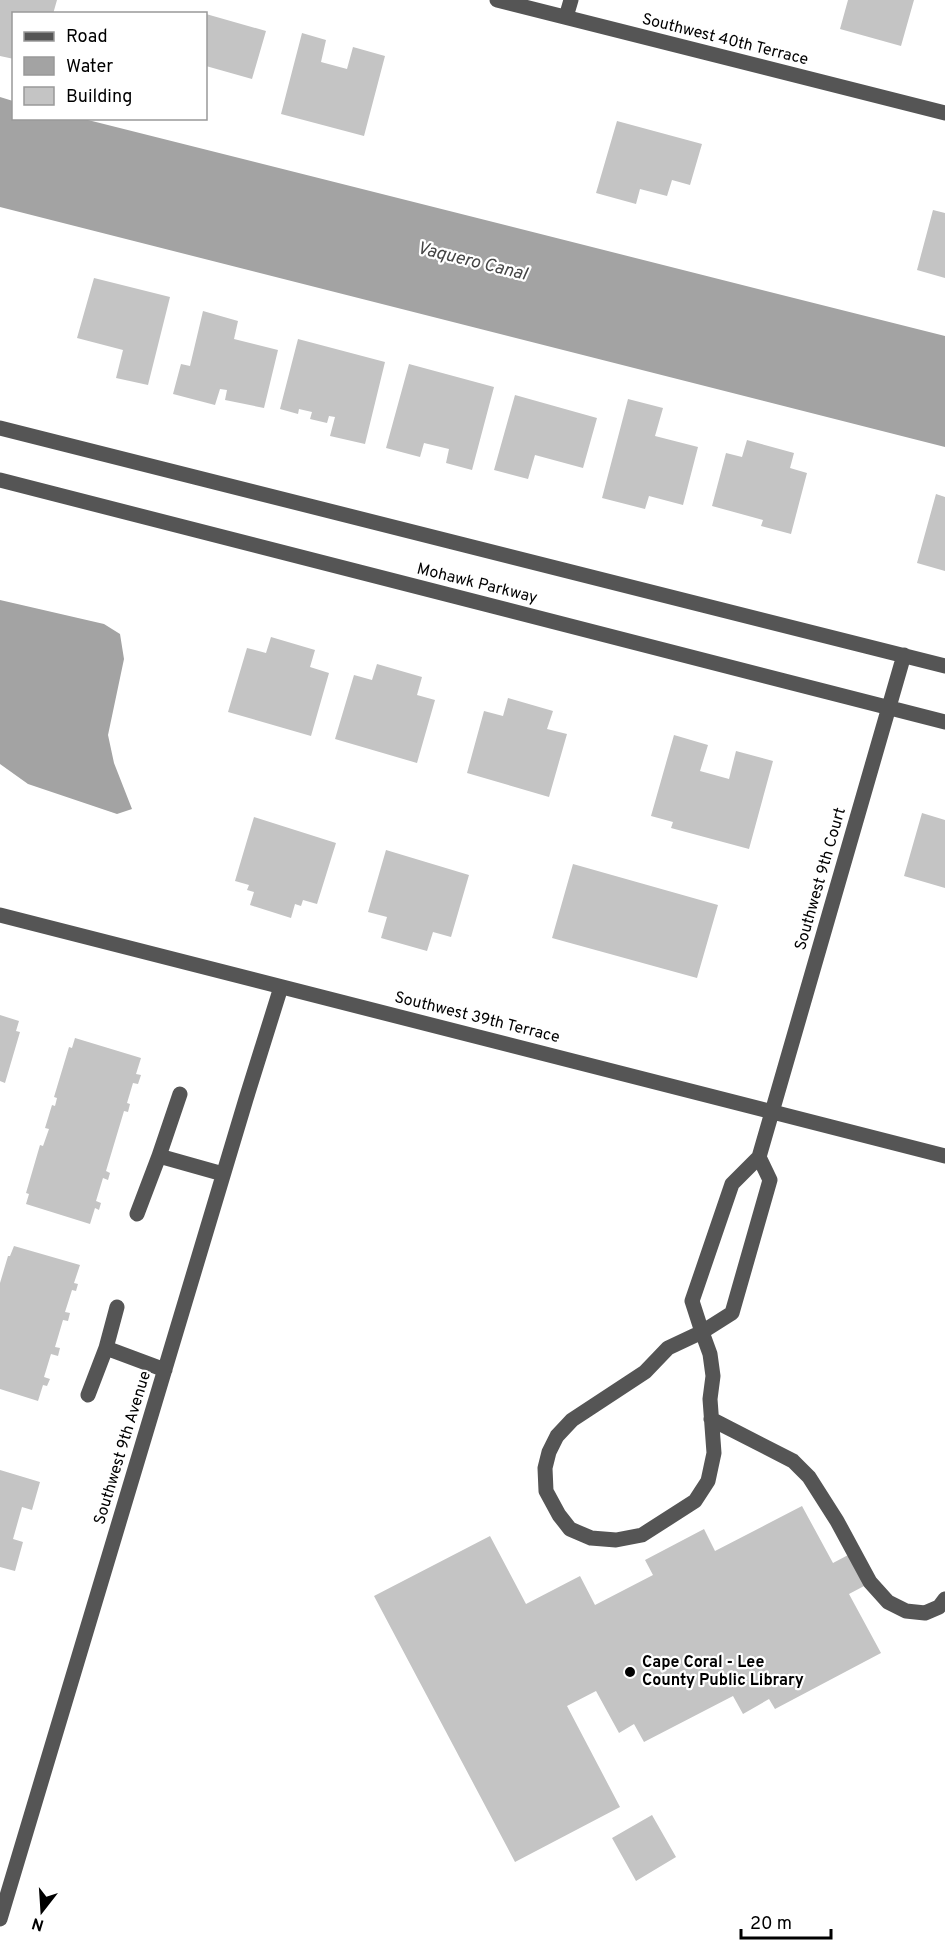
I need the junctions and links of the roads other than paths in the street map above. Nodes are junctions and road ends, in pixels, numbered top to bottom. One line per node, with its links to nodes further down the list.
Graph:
1 (497, 0): 3 (street, Southwest 40th Terrace)
2 (571, 0): 3 (street)
3 (566, 17): 4 (street, Southwest 40th Terrace)
4 (945, 113)
5 (0, 428): 7 (street)
6 (0, 480): 9 (street, Mohawk Parkway)
7 (904, 655): 8 (street); 9 (street, Southwest 9th Court)
8 (945, 666)
9 (889, 708): 10 (street, Mohawk Parkway); 14 (street, Southwest 9th Court)
10 (945, 722)
11 (0, 915): 12 (street, Southwest 39th Terrace)
12 (281, 987): 14 (street, Southwest 39th Terrace); 18 (street, Southwest 9th Avenue)
13 (180, 1094): 15 (street)
14 (772, 1112): 16 (street, Southwest 39th Terrace); 17 (street, Southwest 9th Court)
15 (159, 1156): 18 (street); 19 (street)
16 (945, 1156)
17 (759, 1157): 21 (street); 21 (street)
18 (223, 1174): 23 (street, Southwest 9th Avenue)
19 (137, 1214)
20 (117, 1307): 22 (street)
21 (702, 1332): 25 (street); 25 (street)
22 (106, 1348): 23 (street); 24 (street)
23 (165, 1370): 27 (street, Southwest 9th Avenue)
24 (88, 1395)
25 (711, 1419): 26 (street)
26 (945, 1599)
27 (0, 1919)

